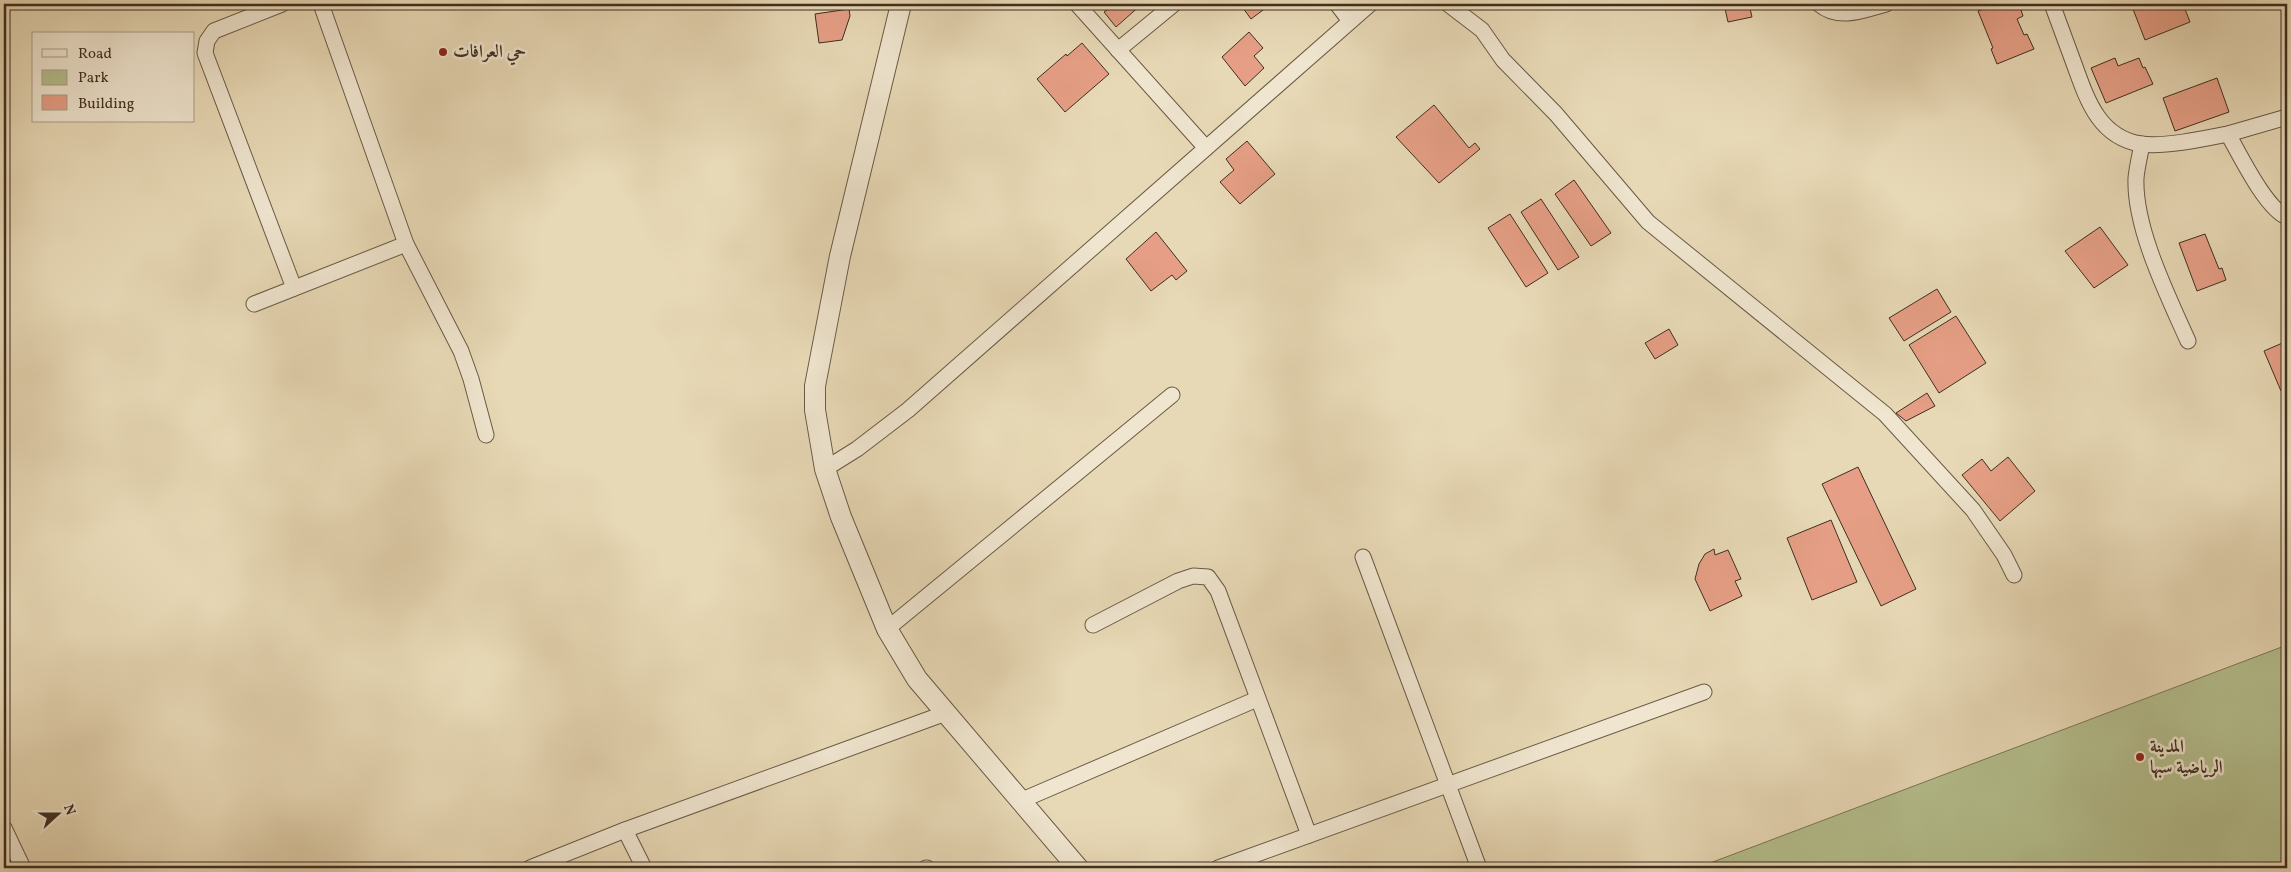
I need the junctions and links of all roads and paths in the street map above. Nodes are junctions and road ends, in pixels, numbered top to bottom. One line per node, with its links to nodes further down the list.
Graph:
1 (282, 4): 20 (street)
2 (321, 4): 19 (street)
3 (901, 4): 25 (street)
4 (1077, 4): 13 (street)
5 (1174, 4): 13 (street)
6 (1337, 4): 12 (street)
7 (1370, 4): 12 (street)
8 (1448, 4): 27 (street)
9 (1819, 4): 10 (street)
10 (1886, 4)
11 (2052, 4): 16 (street)
12 (1350, 21): 17 (street)
13 (1118, 50): 17 (street)
14 (2287, 117): 15 (street)
15 (2228, 134): 16 (street); 18 (street)
16 (2142, 144): 22 (street)
17 (1206, 148): 25 (street)
18 (2287, 217)
19 (406, 244): 20 (street); 24 (street)
20 (294, 288): 21 (street)
21 (254, 304)
22 (2188, 341)
23 (1172, 395): 29 (street)
24 (486, 435)
25 (825, 469): 29 (street)
26 (1363, 557): 33 (street)
27 (2014, 575)
28 (1093, 626): 31 (street)
29 (887, 629): 32 (street)
30 (1704, 692): 33 (street)
31 (1257, 699): 34 (street); 37 (street)
32 (946, 713): 34 (street); 36 (street)
33 (1448, 784): 37 (street); 43 (street)
34 (1020, 801): 41 (street)
35 (4, 828): 38 (street)
36 (625, 830): 39 (street); 40 (street)
37 (1309, 835): 42 (street)
38 (23, 868)
39 (530, 868)
40 (644, 868)
41 (1078, 868)
42 (1218, 868)
43 (1480, 868)

